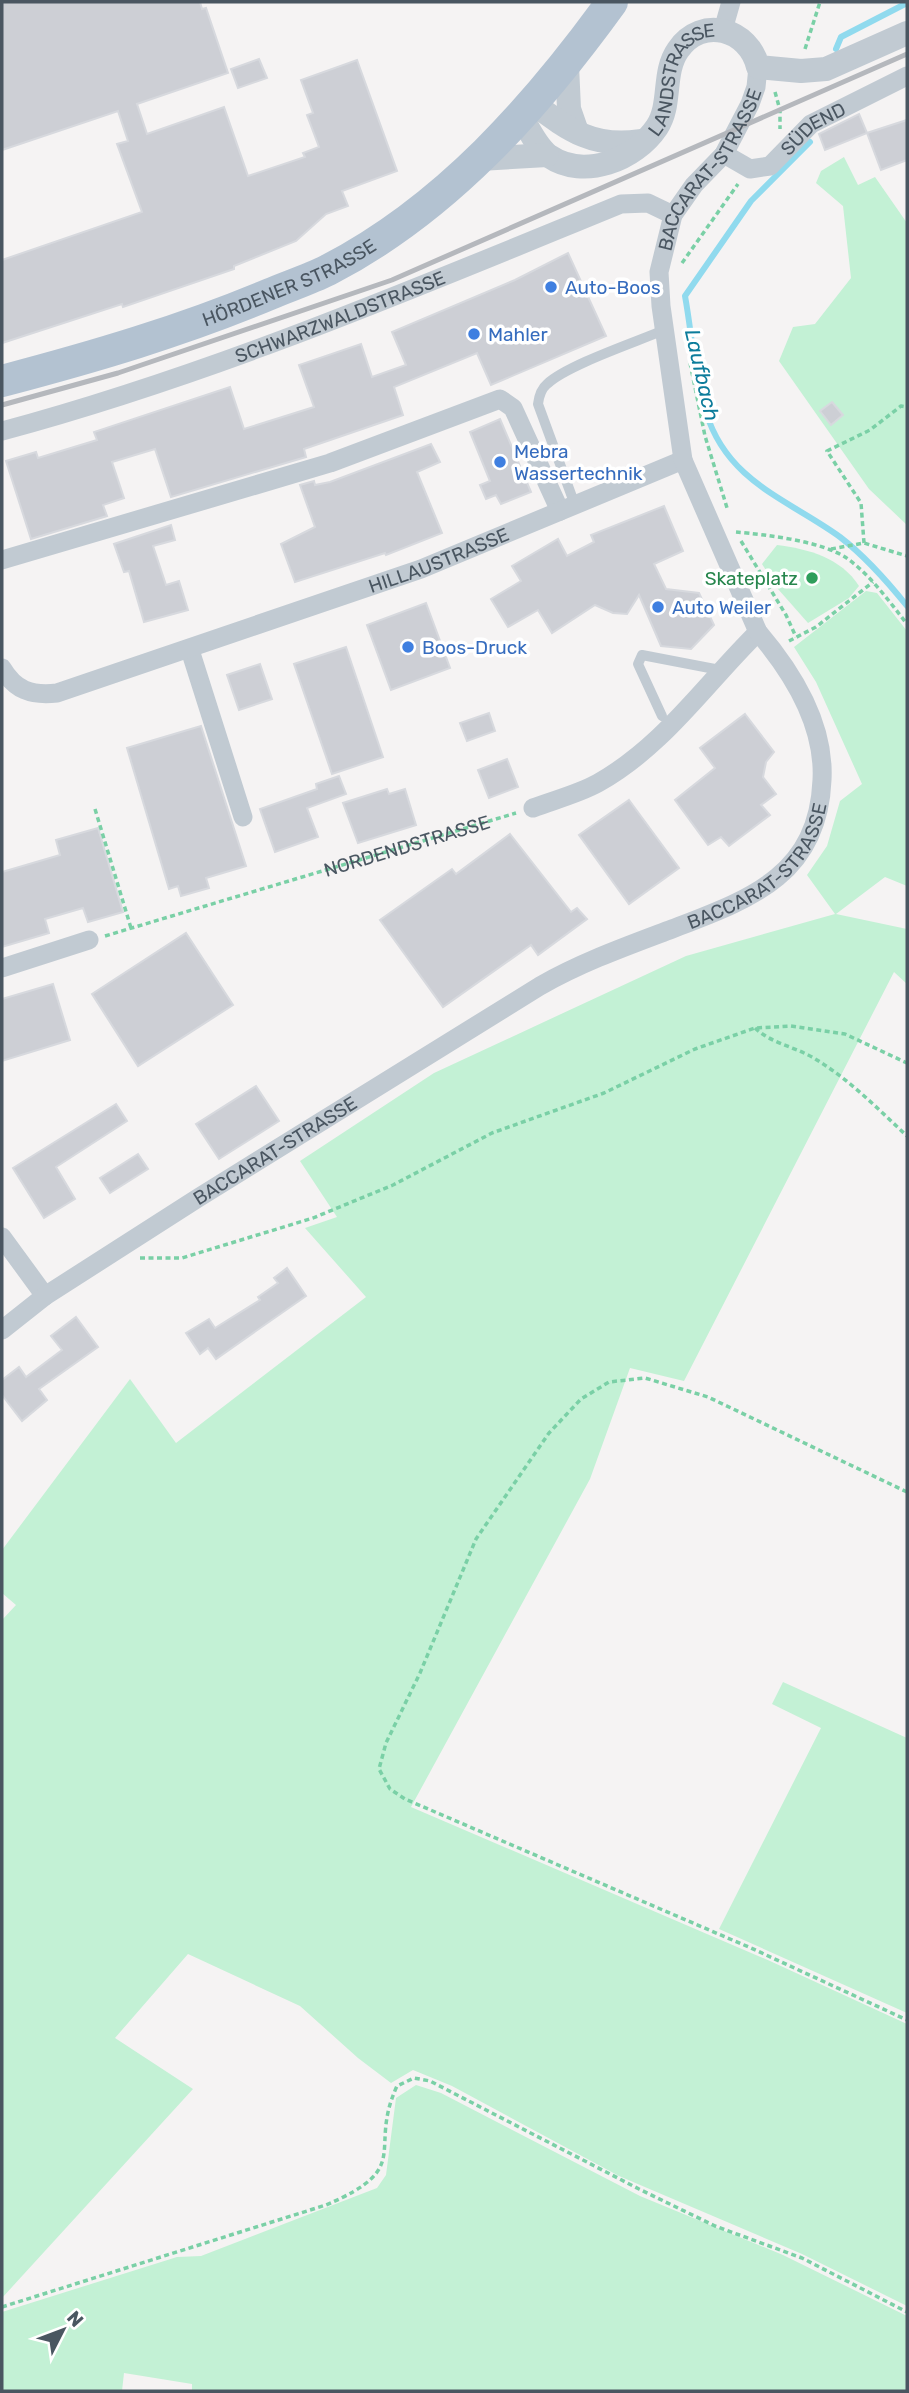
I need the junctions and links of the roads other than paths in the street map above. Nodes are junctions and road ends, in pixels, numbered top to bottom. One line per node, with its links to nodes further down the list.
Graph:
1 (612, 2): 5 (main road, HÖRDENER STRASSE)
2 (732, 2): 3 (street)
3 (723, 30): 6 (street, LANDSTRASSE); 10 (street, LANDSTRASSE)
4 (907, 33): 6 (street)
5 (567, 65): 8 (main road, HÖRDENER STRASSE); 9 (street)
6 (766, 68): 11 (street, BACCARAT-STRASSE)
7 (907, 76): 11 (street, SÜDEND)
8 (528, 111): 9 (street, LANDSTRASSE); 12 (street); 13 (main road, HÖRDENER STRASSE)
9 (577, 132): 10 (street, LANDSTRASSE)
10 (645, 140): 12 (street, LANDSTRASSE)
11 (724, 154): 14 (street, BACCARAT-STRASSE)
12 (547, 155): 13 (street)
13 (480, 159): 16 (main road, HÖRDENER STRASSE)
14 (673, 215): 15 (street, BACCARAT-STRASSE); 17 (street, SCHWARZWALDSTRASSE)
15 (664, 330): 18 (street, BACCARAT-STRASSE); 19 (lane)
16 (2, 381)
17 (2, 431)
18 (683, 460): 19 (street, HILLAUSTRASSE); 21 (street, BACCARAT-STRASSE)
19 (567, 508): 20 (street); 22 (street, HILLAUSTRASSE)
20 (2, 560)
21 (758, 632): 24 (street); 31 (street, BACCARAT-STRASSE)
22 (190, 650): 23 (street, HILLAUSTRASSE); 27 (street)
23 (2, 668)
24 (720, 670): 25 (lane); 26 (street)
25 (663, 716)
26 (533, 808)
27 (243, 817)
28 (89, 940): 29 (street)
29 (2, 968)
30 (2, 1237): 31 (street)
31 (45, 1296): 32 (street, BACCARAT-STRASSE)
32 (2, 1331)

